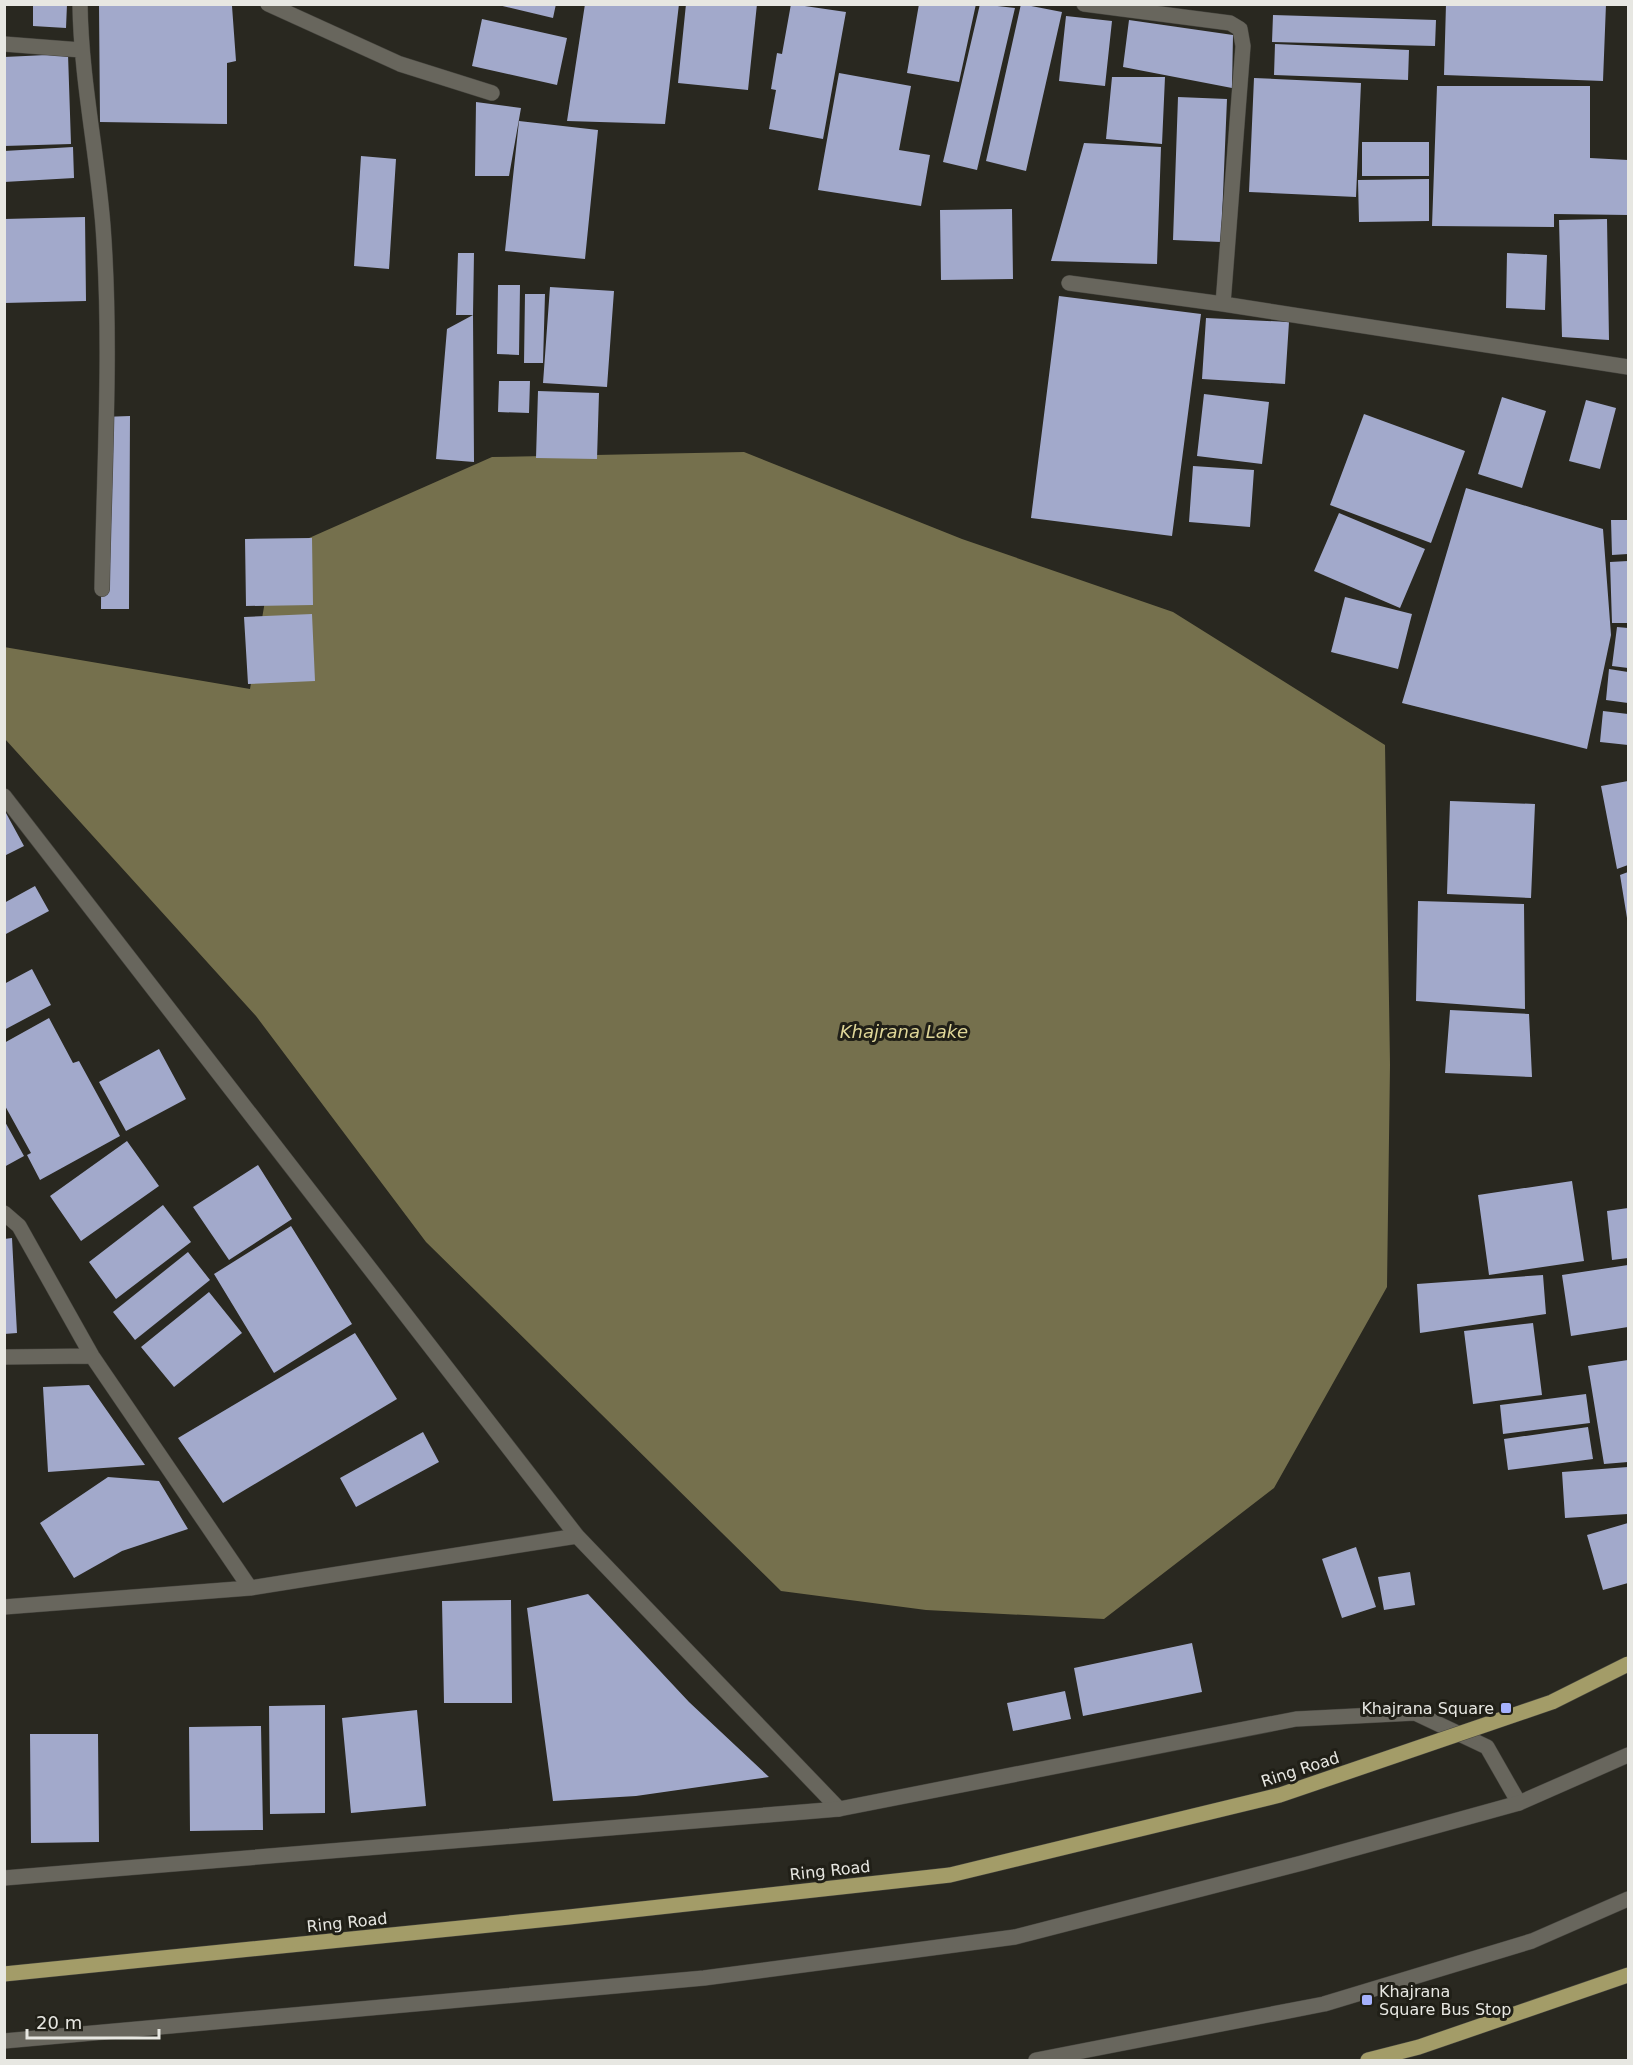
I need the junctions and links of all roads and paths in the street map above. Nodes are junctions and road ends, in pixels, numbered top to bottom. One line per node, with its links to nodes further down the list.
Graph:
1 (81, 4): 5 (street)
2 (268, 4): 6 (street)
3 (1084, 4): 8 (street)
4 (4, 44): 5 (street)
5 (81, 50): 10 (street)
6 (492, 93)
7 (1069, 284): 8 (street)
8 (1223, 304): 9 (street)
9 (1629, 367)
10 (102, 589)
11 (4, 796): 15 (street)
12 (4, 1213): 13 (street)
13 (92, 1356): 14 (street); 16 (street)
14 (4, 1357)
15 (577, 1536): 16 (street); 21 (street)
16 (250, 1588): 17 (street)
17 (4, 1607)
18 (1629, 1664): 24 (main road, Ring Road, bridge)
19 (1629, 1755): 20 (street)
20 (1519, 1803): 21 (street); 26 (street)
21 (839, 1809): 22 (street)
22 (4, 1878)
23 (1629, 1899): 27 (street)
24 (4, 1974)
25 (1629, 1975): 28 (main road)
26 (4, 2041)
27 (1036, 2061)
28 (1368, 2061)

